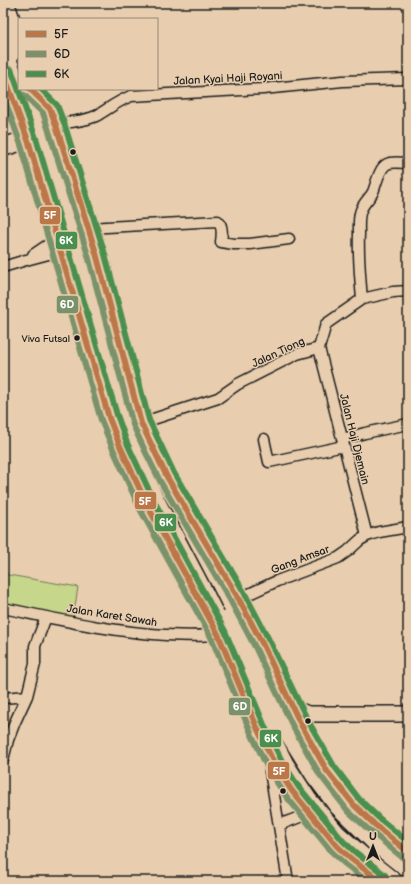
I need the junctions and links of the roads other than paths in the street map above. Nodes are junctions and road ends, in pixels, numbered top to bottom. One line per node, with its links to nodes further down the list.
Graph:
1 (6, 3): 5 (main road)
2 (11, 3): 3 (street)
3 (18, 23)
4 (3, 30): 7 (main road)
5 (18, 38)
6 (3, 45): 7 (main road)
7 (14, 74): 9 (main road); 17 (main road)
8 (408, 79): 16 (street, Jalan Kyai Haji Royani)
9 (18, 86)
10 (19, 90): 24 (main road)
11 (24, 90): 58 (main road, bridge)
12 (31, 90): 15 (main road)
13 (36, 90): 55 (main road, bridge)
14 (43, 90): 15 (street)
15 (50, 109): 16 (main road)
16 (56, 124): 21 (main road)
17 (28, 139): 18 (street); 19 (street); 23 (main road)
18 (3, 143)
19 (3, 151)
20 (408, 163): 27 (street)
21 (88, 228): 22 (street); 24 (main road)
22 (289, 239)
23 (60, 246): 25 (street); 30 (main road)
24 (96, 254): 29 (main road)
25 (3, 267)
26 (408, 291): 27 (street, Jalan Tiong)
27 (362, 299): 28 (street, Jalan Tiong)
28 (319, 348): 31 (street, Jalan Tiong); 35 (street, Jalan Haji Djemain)
29 (132, 388): 30 (main road); 31 (main road)
30 (101, 390): 33 (main road)
31 (141, 423): 33 (main road); 38 (main road)
32 (408, 424): 35 (street)
33 (116, 436): 41 (main road)
34 (264, 439): 35 (street)
35 (343, 443): 37 (street, Jalan Haji Djemain)
36 (408, 527): 37 (street)
37 (367, 536): 38 (street, Gang Amsar)
38 (238, 599): 44 (main road)
39 (3, 608): 40 (street, Jalan Karet Sawah)
40 (46, 617): 41 (street, Jalan Karet Sawah); 42 (street)
41 (218, 634): 48 (main road)
42 (27, 696): 43 (street); 49 (street)
43 (3, 698)
44 (293, 708): 45 (street); 47 (main road)
45 (321, 714): 46 (street); 47 (street)
46 (408, 714)
47 (306, 736): 51 (main road)
48 (267, 750): 50 (main road); 52 (street)
49 (3, 760)
50 (310, 813): 52 (street); 54 (main road)
51 (374, 824): 53 (main road); 54 (main road)
52 (279, 825): 56 (street)
53 (408, 852)
54 (350, 858): 57 (main road)
55 (408, 870)
56 (288, 881)
57 (380, 881)
58 (394, 881)

